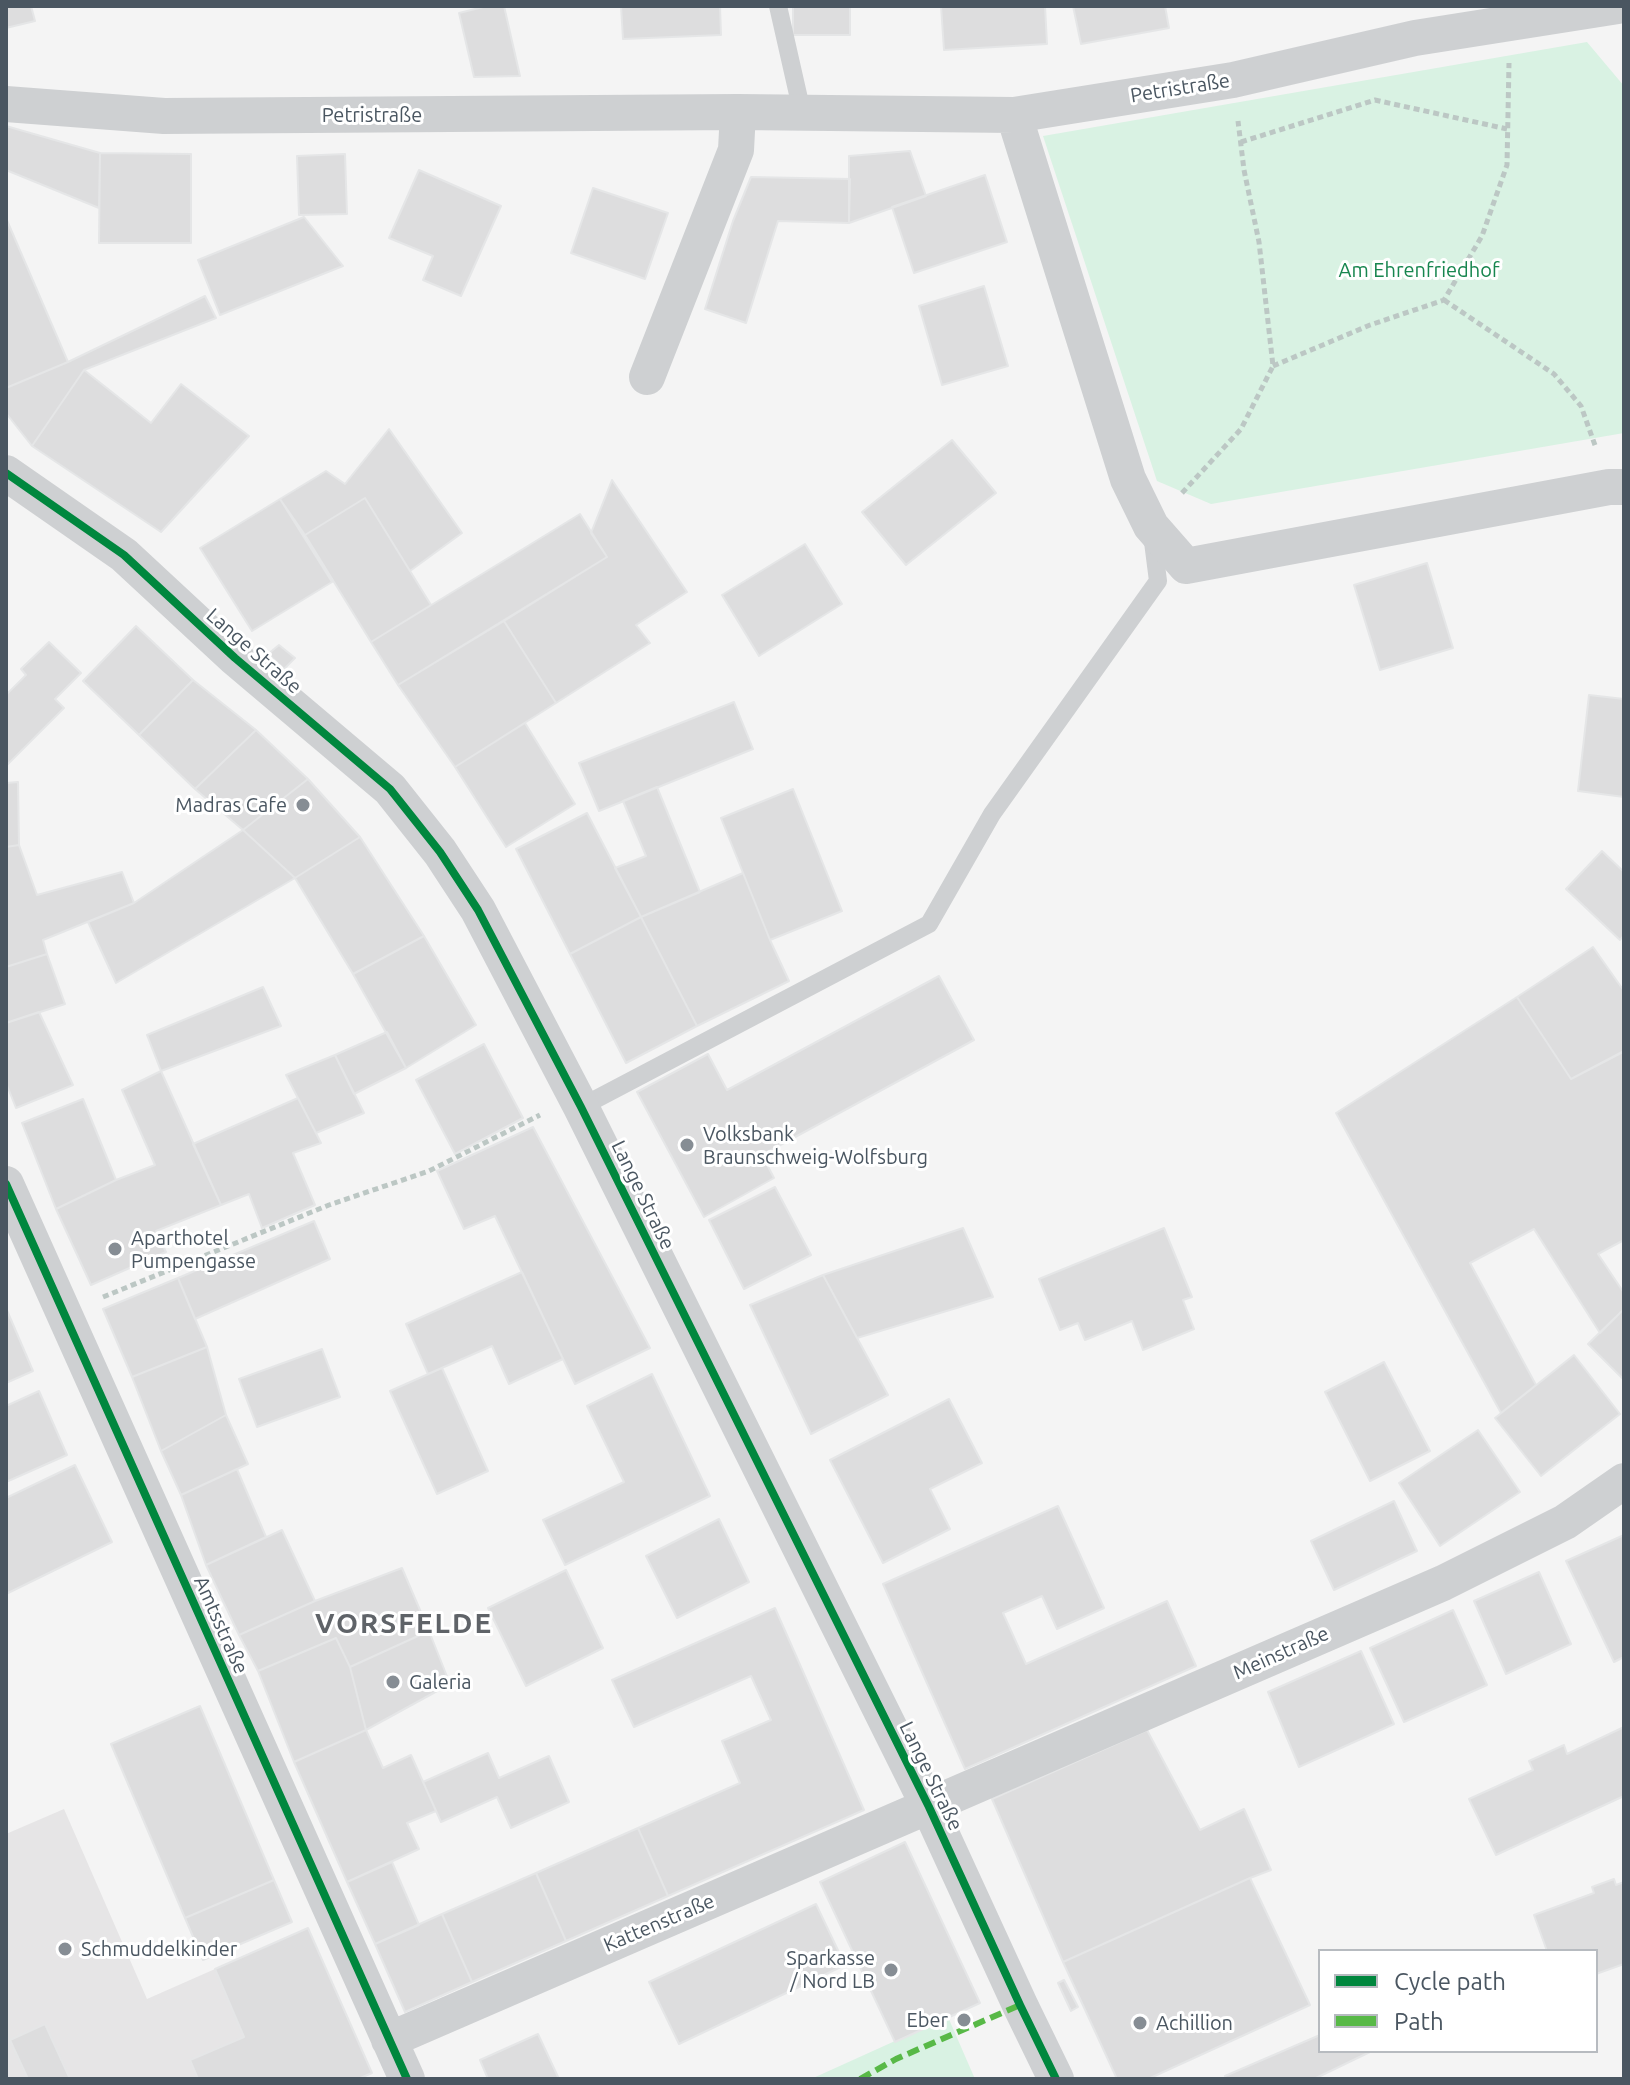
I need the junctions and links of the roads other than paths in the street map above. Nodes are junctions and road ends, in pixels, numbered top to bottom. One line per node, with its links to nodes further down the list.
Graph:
1 (778, 6): 6 (lane)
2 (1618, 6): 3 (street, Petristraße)
3 (1412, 22): 7 (street, Petristraße)
4 (6, 104): 5 (street, Petristraße)
5 (738, 112): 6 (street, Petristraße); 8 (street)
6 (802, 112): 7 (street, Petristraße)
7 (1014, 115): 12 (street)
8 (647, 377)
9 (6, 474): 11 (street); 13 (street, Lange Straße)
10 (1616, 487): 12 (street)
11 (6, 503)
12 (1151, 526): 13 (lane)
13 (578, 1102): 16 (street, Lange Straße)
14 (6, 1184): 17 (street, Amtsstraße)
15 (1624, 1481): 16 (street, Meinstraße)
16 (929, 1807): 17 (street, Kattenstraße); 19 (street, Lange Straße)
17 (389, 2040): 18 (street, Amtsstraße)
18 (407, 2079)
19 (1056, 2079)

